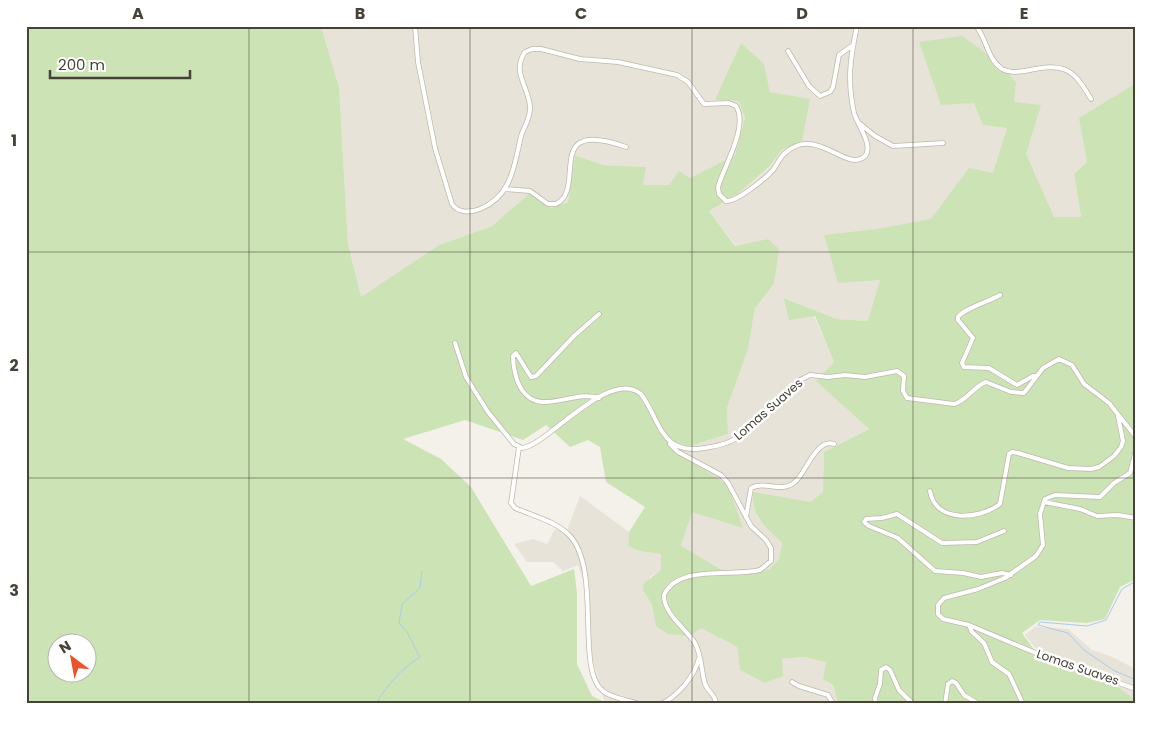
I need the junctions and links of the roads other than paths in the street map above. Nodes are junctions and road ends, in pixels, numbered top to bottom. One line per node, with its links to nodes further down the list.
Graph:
1 (415, 26): 10 (street)
2 (857, 26): 4 (street)
3 (976, 26): 6 (street)
4 (853, 46): 5 (street); 7 (street)
5 (788, 52)
6 (1092, 99)
7 (857, 122): 8 (street); 10 (street)
8 (943, 143)
9 (626, 147): 10 (street)
10 (505, 189)
11 (1000, 295): 14 (street)
12 (599, 314): 15 (street)
13 (455, 343): 20 (street)
14 (1037, 376): 16 (street, Lomas Suaves); 18 (street, Lomas Suaves)
15 (599, 398): 18 (street); 20 (street)
16 (1118, 414): 17 (street, Lomas Suaves); 22 (street)
17 (1136, 437)
18 (669, 442): 24 (street)
19 (834, 444): 24 (street)
20 (519, 447): 32 (street)
21 (1136, 450): 23 (street)
22 (930, 491)
23 (1044, 502): 25 (street); 27 (street, Lomas Suaves)
24 (746, 517): 29 (street)
25 (1136, 518)
26 (1004, 531): 27 (street)
27 (1011, 575): 28 (street, Lomas Suaves)
28 (968, 625): 31 (street, Lomas Suaves); 40 (street)
29 (699, 658): 33 (street); 34 (street)
30 (792, 682): 35 (street)
31 (1136, 689)
32 (639, 704)
33 (661, 704)
34 (716, 704)
35 (833, 704)
36 (876, 704): 37 (street)
37 (913, 704)
38 (945, 704): 39 (street)
39 (979, 704)
40 (1023, 704)

